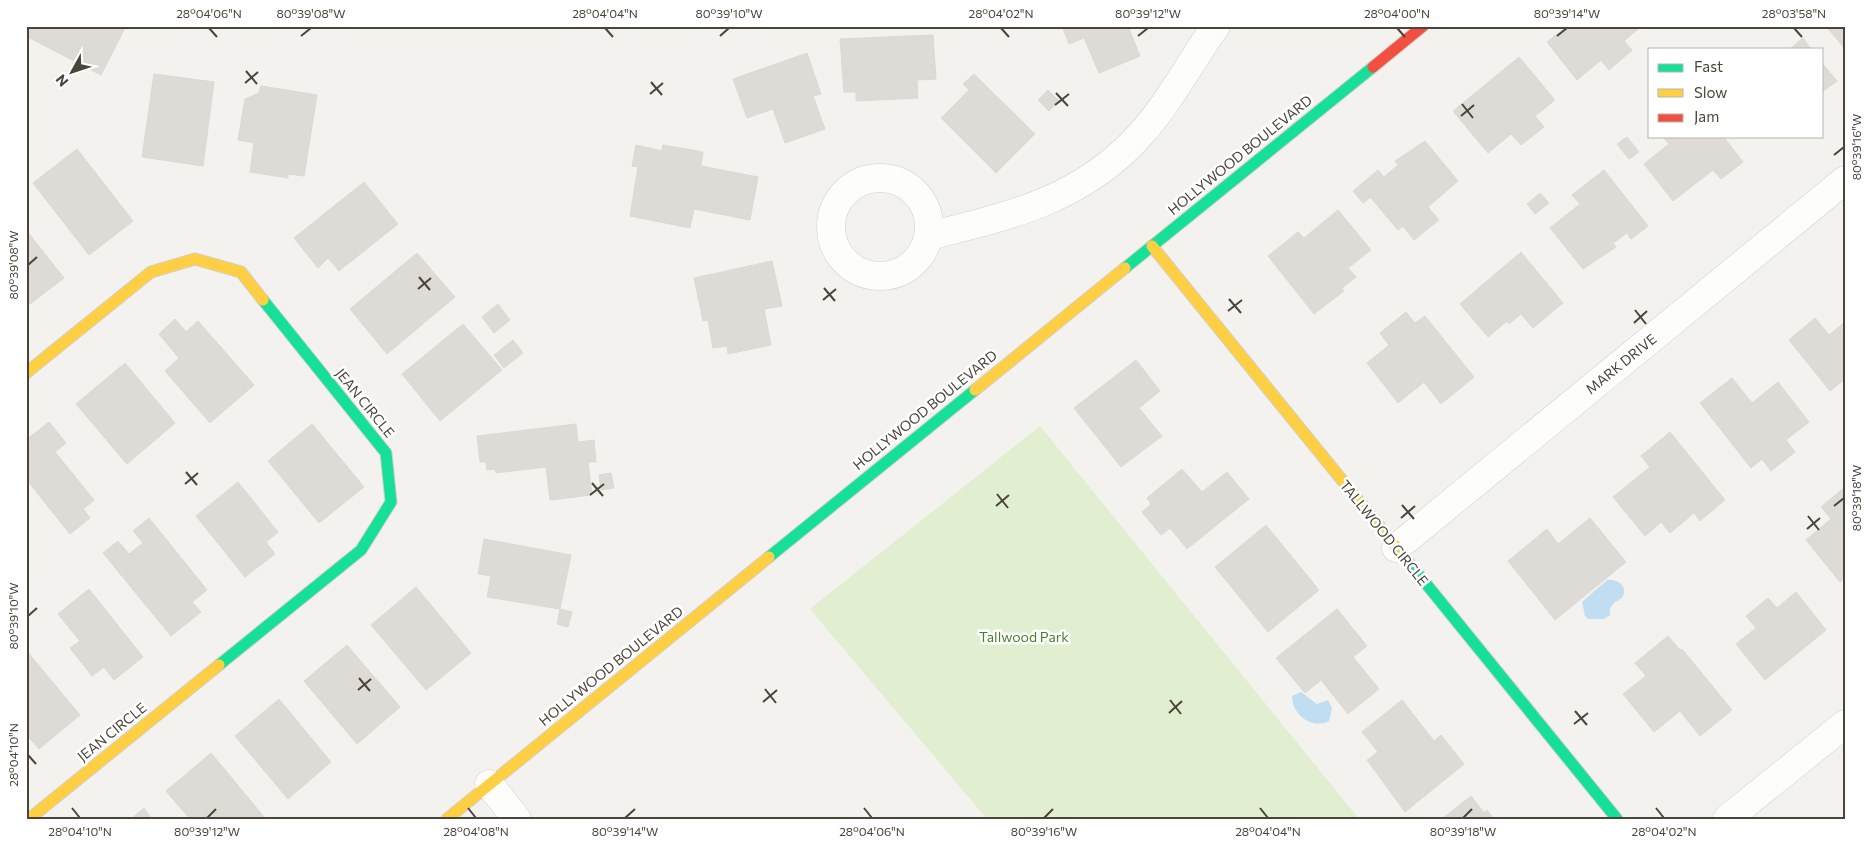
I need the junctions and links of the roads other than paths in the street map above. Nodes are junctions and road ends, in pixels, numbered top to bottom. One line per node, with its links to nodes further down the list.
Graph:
1 (1216, 26): 4 (street)
2 (1423, 26): 5 (street, HOLLYWOOD BOULEVARD)
3 (1845, 180): 7 (street, MARK DRIVE)
4 (928, 236)
5 (1152, 246): 7 (street, TALLWOOD CIRCLE); 9 (street, HOLLYWOOD BOULEVARD)
6 (26, 373): 10 (street, JEAN CIRCLE)
7 (1396, 548): 13 (street, TALLWOOD CIRCLE)
8 (1845, 724): 14 (street)
9 (490, 784): 11 (street, HOLLYWOOD BOULEVARD); 12 (street)
10 (29, 819)
11 (447, 819)
12 (517, 819)
13 (1616, 819)
14 (1727, 819)

